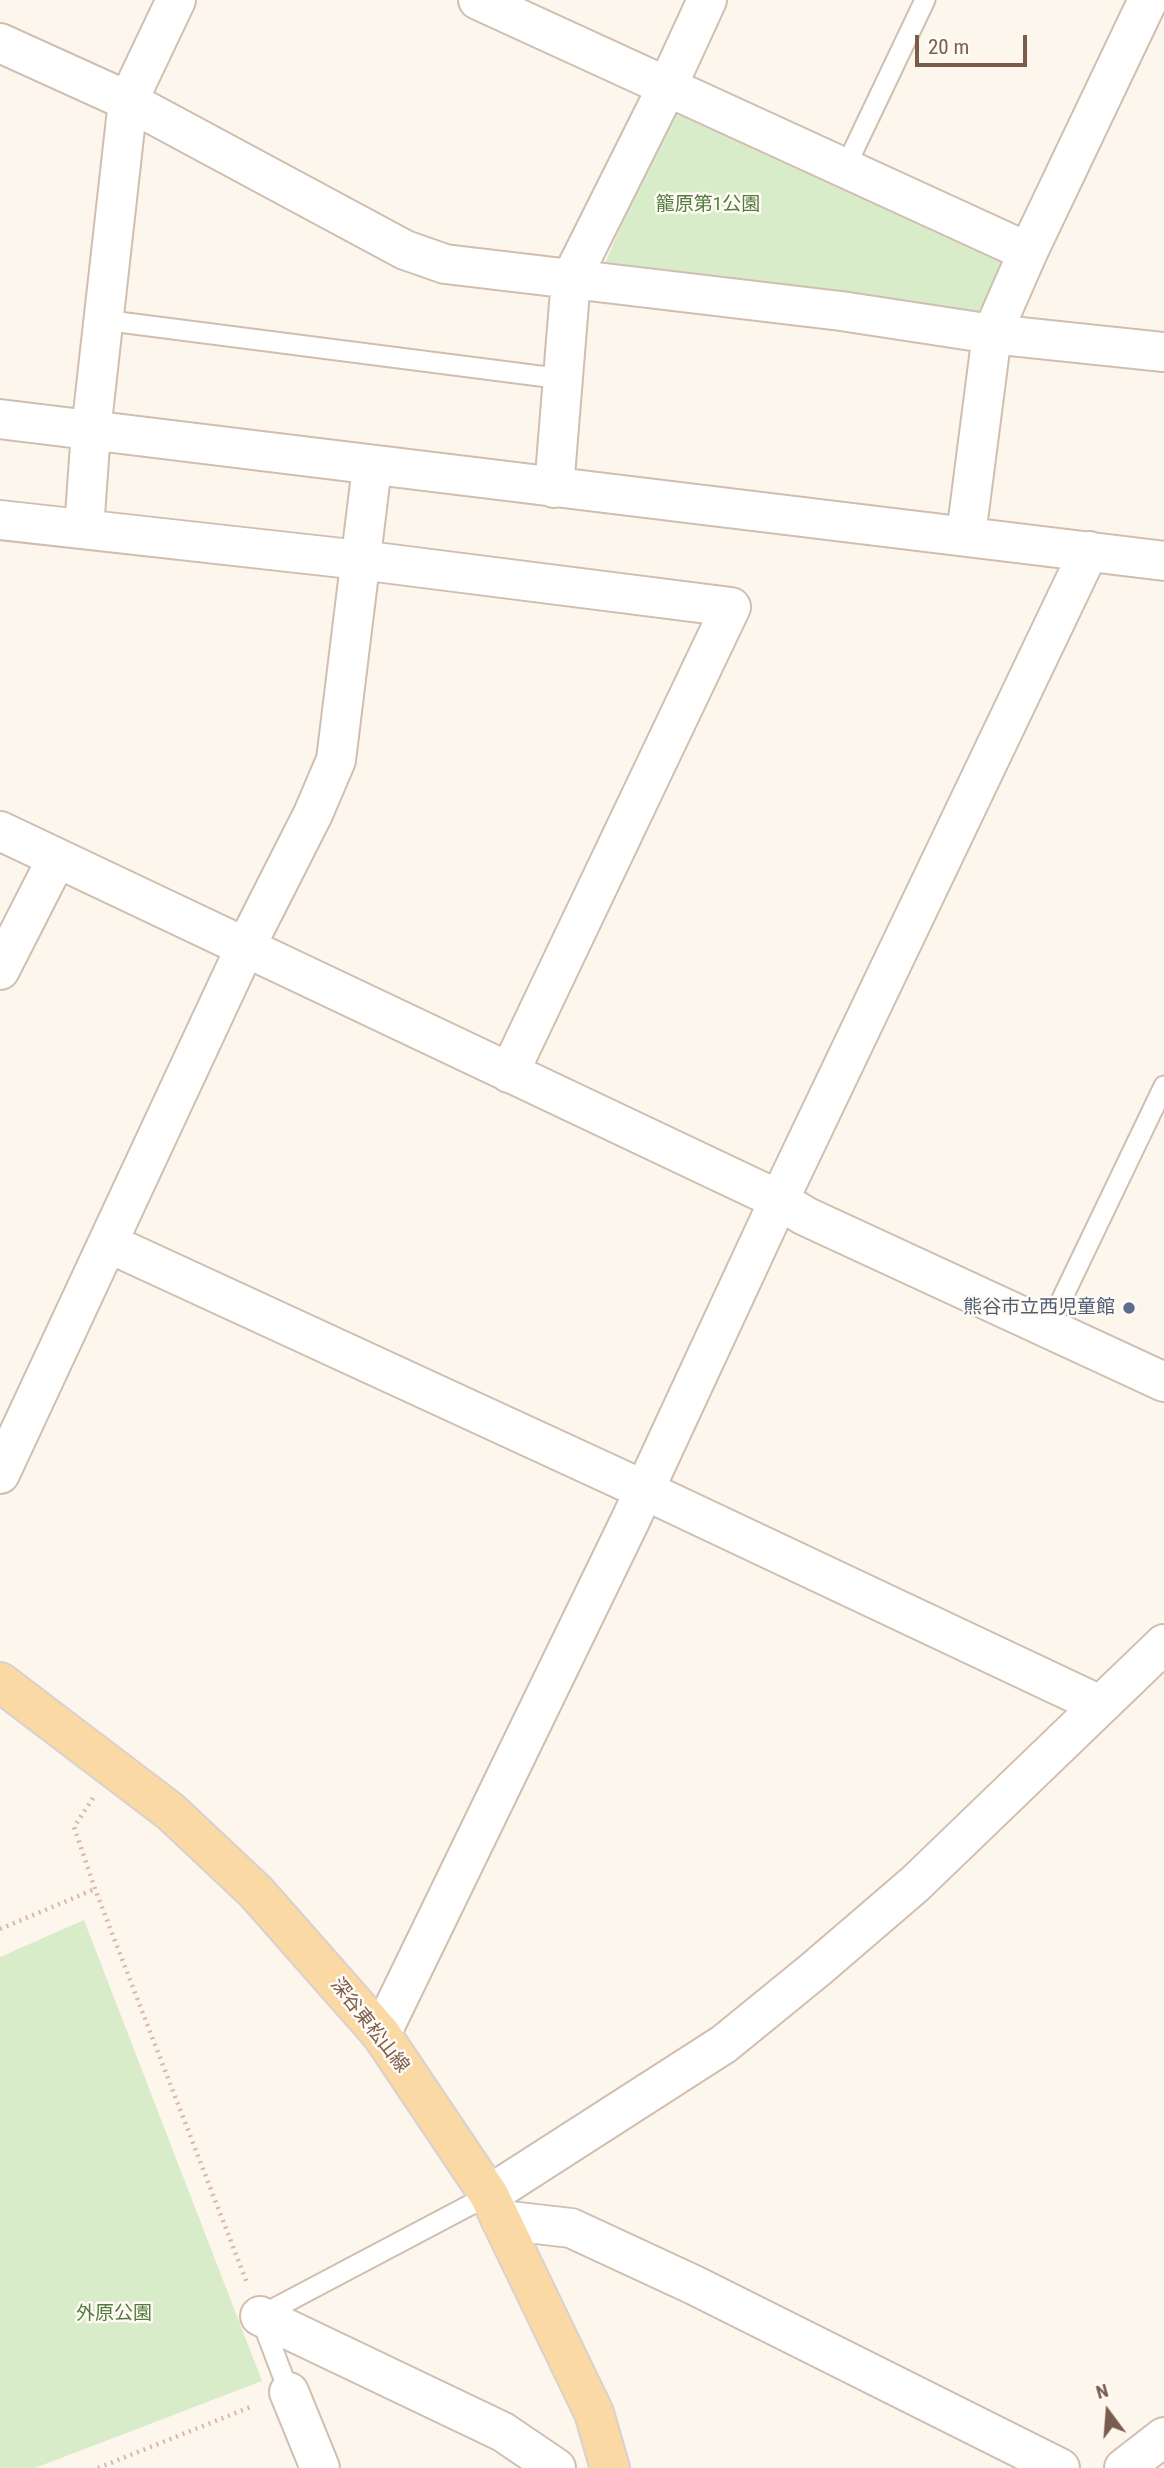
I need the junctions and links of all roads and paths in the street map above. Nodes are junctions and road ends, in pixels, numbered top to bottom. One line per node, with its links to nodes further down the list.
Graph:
1 (176, 0): 8 (street)
2 (478, 0): 7 (street)
3 (707, 0): 7 (street)
4 (925, 0): 9 (lane)
5 (1148, 0): 10 (street)
6 (0, 43): 8 (street)
7 (667, 87): 9 (street); 11 (street)
8 (128, 101): 11 (street); 12 (street)
9 (845, 168): 10 (street)
10 (1028, 252): 13 (street)
11 (571, 279): 13 (street); 15 (street)
12 (103, 320): 15 (lane); 17 (street)
13 (992, 334): 14 (street); 22 (street)
14 (1164, 352)
15 (563, 379): 19 (street)
16 (0, 419): 17 (street)
17 (91, 431): 18 (street); 21 (street)
18 (372, 467): 19 (street); 24 (street)
19 (554, 488): 22 (street)
20 (0, 520): 21 (street)
21 (83, 529): 24 (street)
22 (966, 535): 23 (street)
23 (1089, 551): 25 (street); 32 (street)
24 (360, 560): 28 (street); 30 (street)
25 (1164, 561)
26 (0, 831): 27 (street)
27 (57, 858): 28 (street); 29 (street)
28 (245, 948): 30 (street); 33 (street)
29 (0, 970)
30 (509, 1073): 32 (street)
31 (1164, 1086): 34 (lane)
32 (779, 1200): 34 (street); 38 (street)
33 (108, 1243): 36 (street); 38 (street)
34 (1048, 1328): 35 (street)
35 (1164, 1382)
36 (11, 1421): 37 (street)
37 (0, 1474)
38 (644, 1490): 41 (street); 45 (street)
39 (1164, 1644): 41 (street)
40 (0, 1682): 42 (main road, 深谷東松山線)
41 (1100, 1705): 46 (street)
42 (113, 1768): 43 (path); 45 (main road, 深谷東松山線)
43 (94, 1889): 44 (path); 47 (path)
44 (0, 1928)
45 (381, 2034): 46 (main road, 深谷東松山線)
46 (495, 2208): 47 (lane); 53 (main road, 深谷東松山線); 54 (street)
47 (260, 2316): 48 (lane); 52 (street)
48 (289, 2392): 50 (path); 51 (street)
49 (1164, 2437): 55 (street)
50 (98, 2468)
51 (320, 2468)
52 (556, 2468)
53 (610, 2468)
54 (1060, 2468)
55 (1124, 2468)

